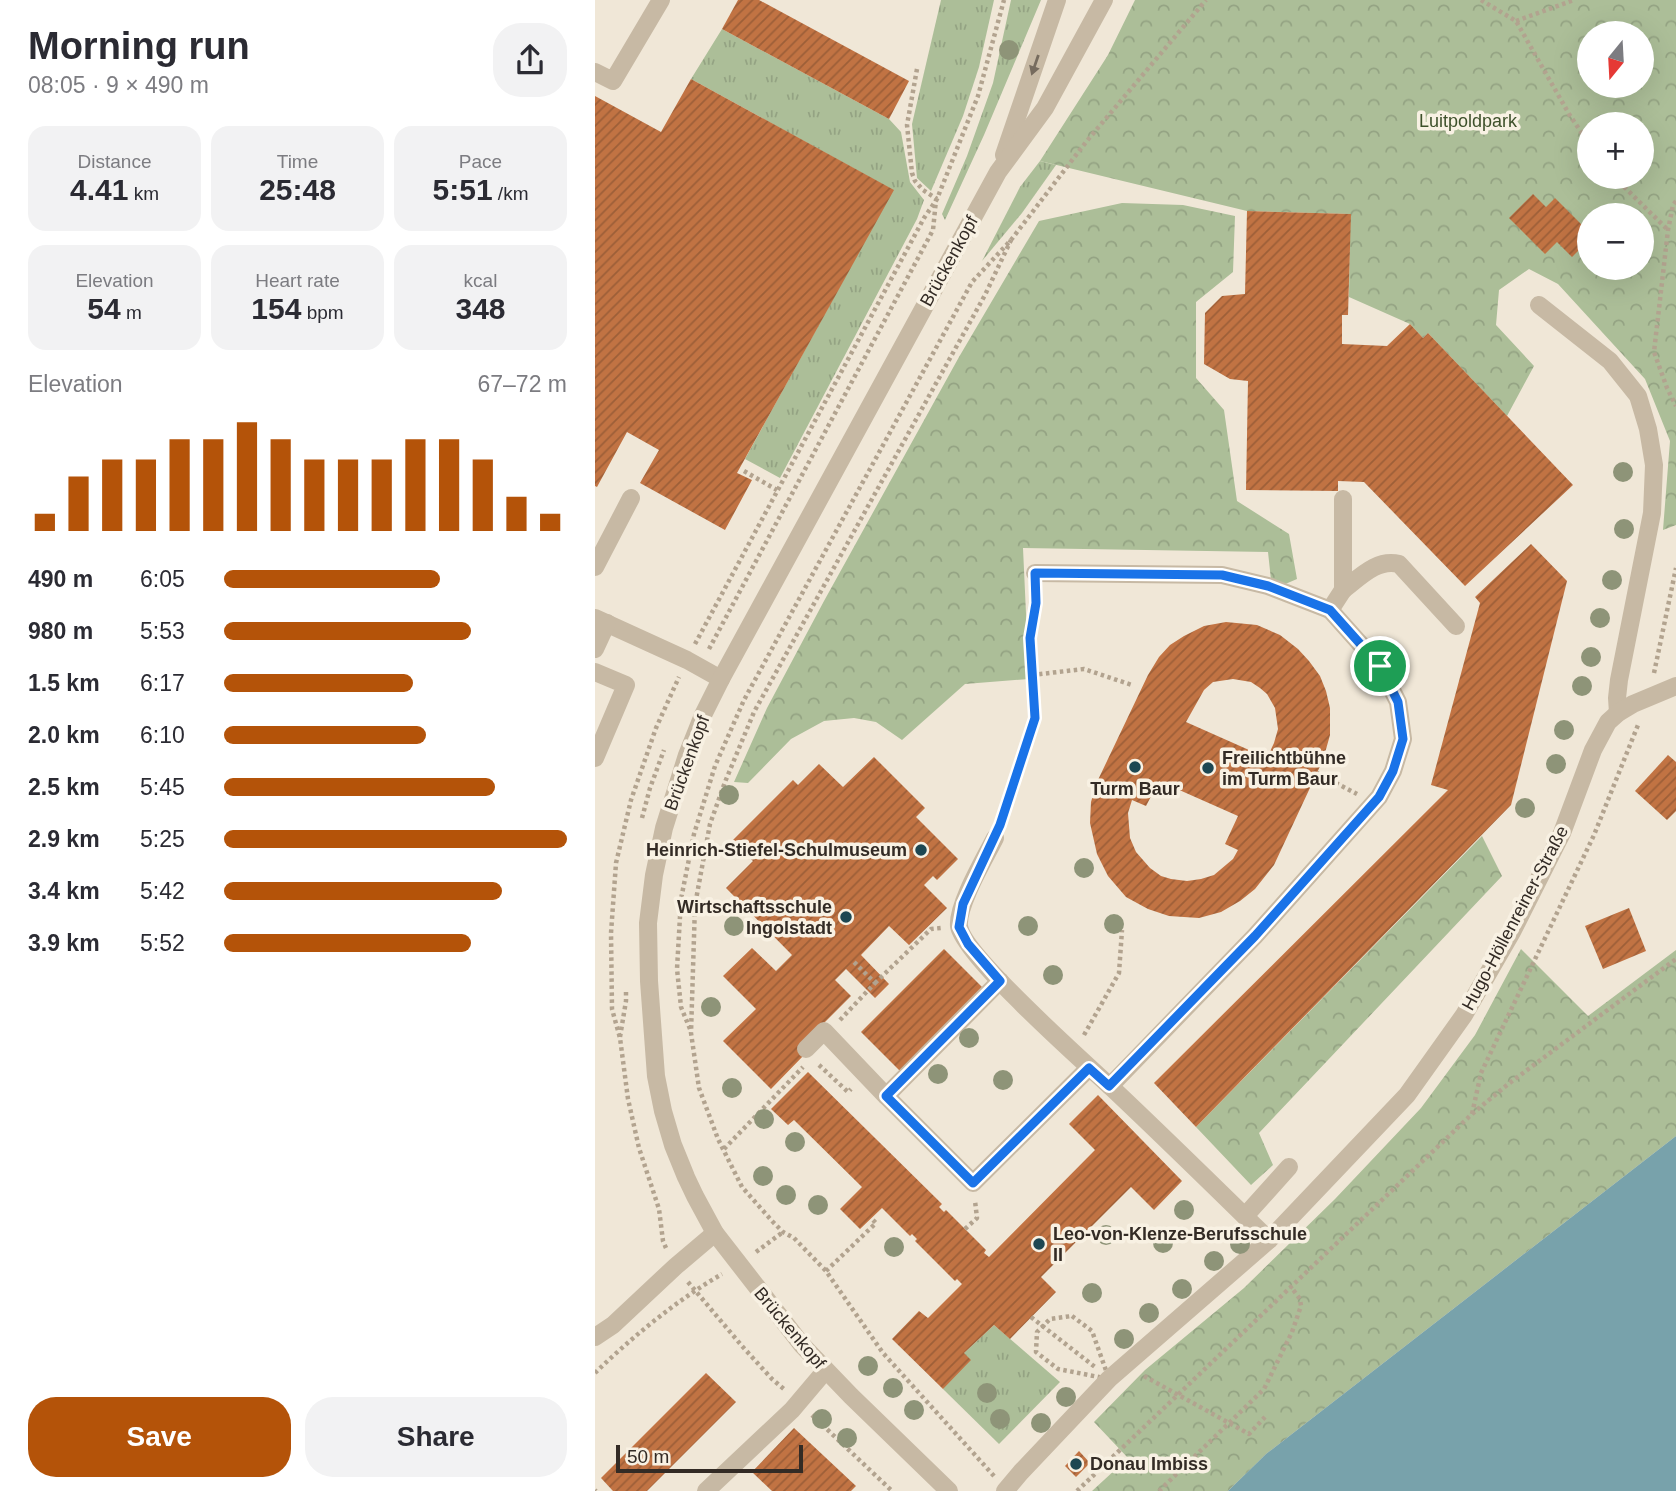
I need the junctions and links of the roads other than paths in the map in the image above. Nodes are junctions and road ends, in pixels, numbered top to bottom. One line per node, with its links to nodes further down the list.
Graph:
1 (661, 0): 4 (street)
2 (1057, 0): 5 (street, Brückenkopf, one-way to 5)
3 (1104, 0): 5 (street, Brückenkopf)
4 (595, 72)
5 (999, 172): 17 (street, Brückenkopf)
6 (1539, 306): 19 (street)
7 (631, 498): 9 (street)
8 (1343, 499): 11 (street)
9 (595, 567)
10 (1035, 573): 12 (street)
11 (1343, 590): 12 (street); 14 (street)
12 (1330, 610): 25 (street)
13 (601, 620): 15 (street); 17 (street)
14 (1456, 626)
15 (595, 649)
16 (595, 672): 20 (street)
17 (721, 679): 29 (street, Brückenkopf)
18 (1676, 685): 19 (street)
19 (1618, 713): 30 (street, Hugo-Höllenreiner-Straße)
20 (595, 758)
21 (995, 838): 22 (street)
22 (1000, 981): 24 (street); 26 (street)
23 (806, 1049): 26 (street)
24 (1089, 1068): 25 (street); 26 (street)
25 (1109, 1086): 28 (street)
26 (886, 1096)
27 (1289, 1167): 28 (street)
28 (1245, 1216): 30 (street)
29 (715, 1233): 31 (street); 32 (street, Brückenkopf)
30 (1269, 1240): 33 (street, Hugo-Höllenreiner-Straße)
31 (595, 1337)
32 (825, 1371): 34 (street); 35 (street, Brückenkopf)
33 (1006, 1490)
34 (706, 1491)
35 (949, 1491)

